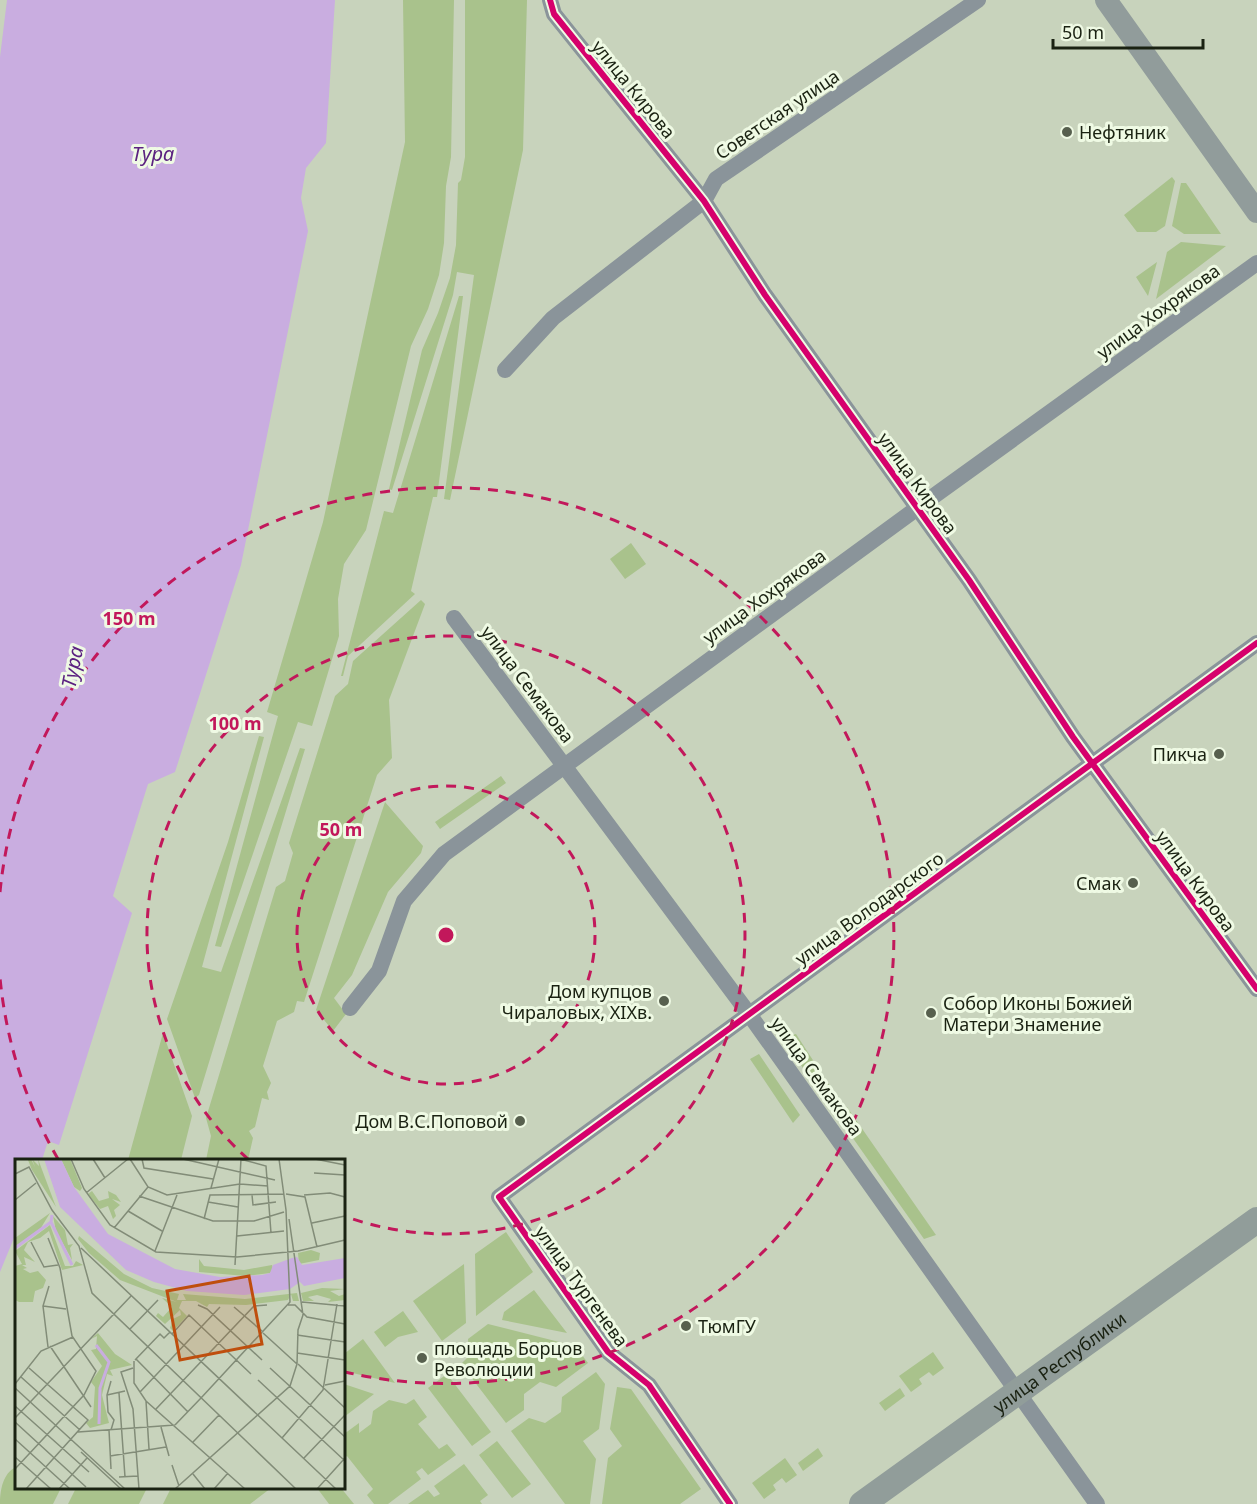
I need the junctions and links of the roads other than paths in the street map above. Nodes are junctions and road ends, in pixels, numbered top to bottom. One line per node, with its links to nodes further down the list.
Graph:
1 (550, 0): 4 (street, улица Кирова)
2 (978, 0): 4 (street, Советская улица)
3 (1106, 0): 5 (main road)
4 (704, 201): 7 (street, Советская улица); 8 (street, улица Кирова)
5 (1257, 212)
6 (1257, 263): 8 (street, улица Хохрякова)
7 (505, 370)
8 (918, 508): 11 (street, улица Кирова); 12 (street, улица Хохрякова)
9 (454, 618): 12 (street, улица Семакова)
10 (1257, 643): 11 (street, улица Володарского)
11 (1092, 763): 13 (street, улица Кирова); 15 (street, улица Володарского)
12 (564, 766): 14 (street, улица Хохрякова); 15 (street, улица Семакова)
13 (1257, 989)
14 (350, 1008)
15 (748, 1014): 16 (street, улица Володарского); 18 (street, улица Семакова)
16 (499, 1197): 19 (street, улица Тургенева)
17 (1257, 1220): 18 (main road, улица Республики)
18 (1018, 1393): 20 (main road, улица Республики); 21 (street, улица Семакова)
19 (730, 1504)
20 (862, 1504)
21 (1097, 1504)

